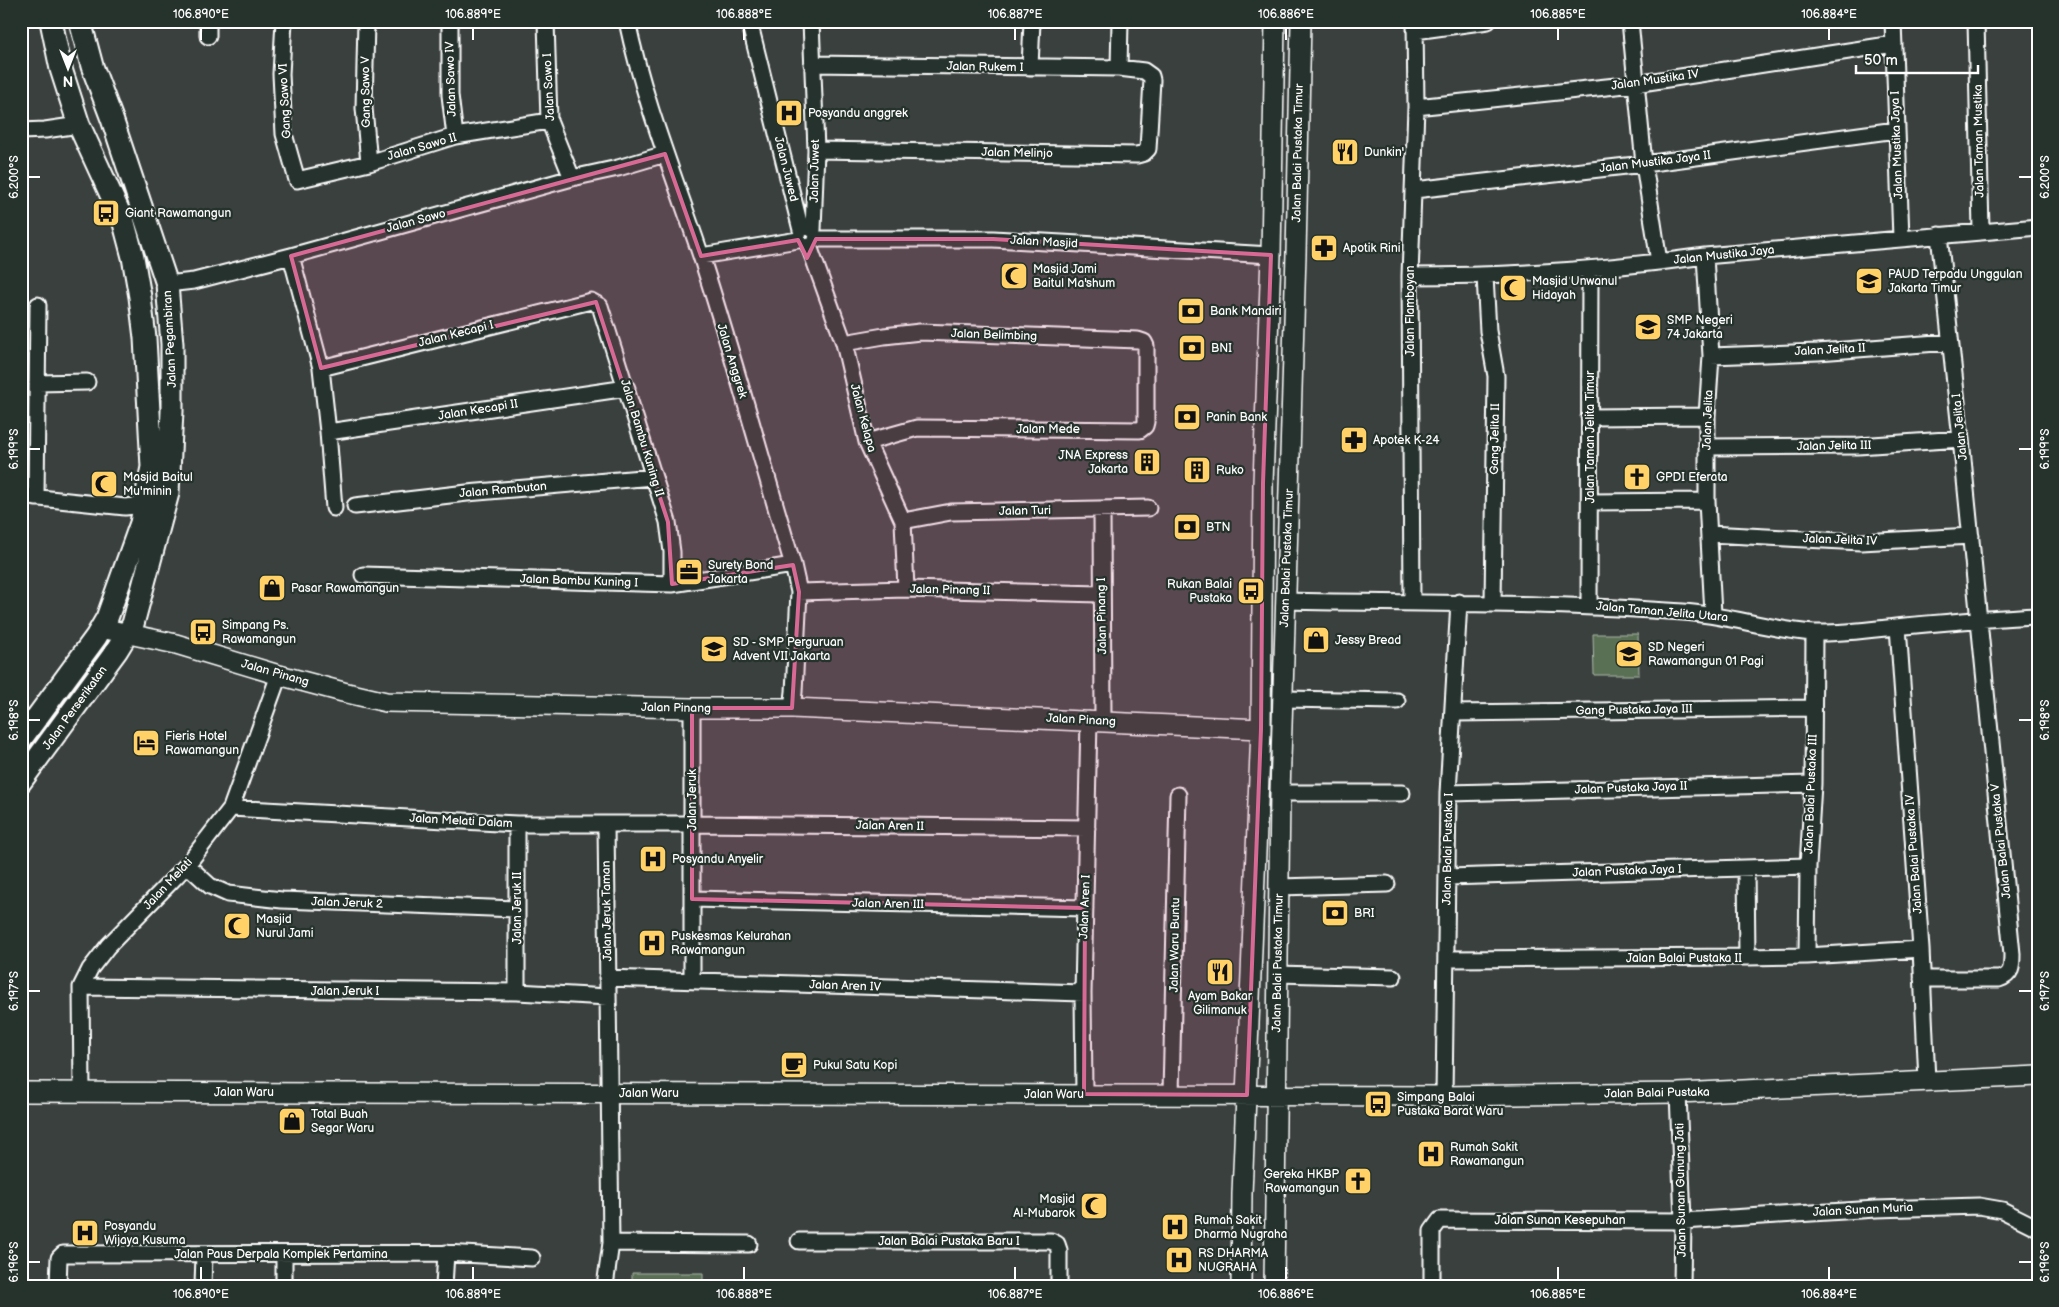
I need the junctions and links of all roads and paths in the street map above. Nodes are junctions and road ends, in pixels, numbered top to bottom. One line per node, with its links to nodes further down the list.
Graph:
1 (51, 21): 27 (main road, Jalan Pegambiran)
2 (80, 21): 51 (main road, Jalan Pegambiran)
3 (284, 21): 36 (street, Gang Sawo VI)
4 (366, 21): 33 (street, Gang Sawo V)
5 (450, 21): 30 (street, Jalan Sawo IV)
6 (546, 21): 26 (street, Jalan Sawo I)
7 (628, 21): 32 (street, Jalan Anggrek)
8 (749, 21): 41 (street, Jalan Juwed)
9 (811, 21): 20 (street, Jalan Juwet)
10 (1032, 21): 21 (street)
11 (1120, 21): 22 (street)
12 (1275, 21): 43 (street, Jalan Balai Pustaka Timur)
13 (1300, 21): 88 (street, Jalan Balai Pustaka Timur)
14 (1488, 21): 18 (street)
15 (1630, 21): 24 (street)
16 (1892, 21): 19 (street, Jalan Mustika Jaya I)
17 (1976, 21): 39 (street, Jalan Taman Mustika)
18 (1415, 26): 25 (street, Jalan Flamboyan)
19 (1894, 44): 24 (street, Jalan Mustika IV); 28 (street, Jalan Mustika Jaya I)
20 (812, 64): 21 (street, Jalan Rukem I); 31 (street, Jalan Juwet)
21 (1030, 67): 22 (street, Jalan Rukem I)
22 (1119, 68): 23 (street, Jalan Rukem I)
23 (1152, 80): 31 (street, Jalan Melinjo)
24 (1635, 84): 25 (street, Jalan Mustika IV); 34 (street)
25 (1416, 107): 37 (street, Jalan Flamboyan)
26 (549, 121): 30 (street, Jalan Sawo II); 35 (street, Jalan Sawo I)
27 (79, 125): 29 (street); 60 (main road, Jalan Pegambiran)
28 (1896, 130): 34 (street, Jalan Mustika Jaya II); 42 (street, Jalan Mustika Jaya I)
29 (21, 131)
30 (455, 136): 33 (street, Jalan Sawo II)
31 (816, 150): 41 (street, Jalan Juwet)
32 (665, 154): 35 (street, Jalan Sawo); 45 (street, Jalan Anggrek)
33 (369, 162): 36 (street, Jalan Sawo II)
34 (1644, 164): 37 (street, Jalan Mustika Jaya II); 47 (street)
35 (572, 178): 44 (street, Jalan Sawo)
36 (297, 180)
37 (1414, 190): 49 (street, Jalan Flamboyan)
38 (2038, 227): 39 (street, Jalan Mustika Jaya)
39 (1982, 230): 40 (street, Jalan Mustika Jaya)
40 (1939, 235): 42 (street, Jalan Mustika Jaya); 55 (street, Jalan Jelita I)
41 (808, 237): 43 (street, Jalan Masjid); 45 (street, Jalan Masjid); 56 (street, Jalan Kelapa)
42 (1901, 238): 46 (street, Jalan Mustika Jaya)
43 (1271, 255): 108 (street, Jalan Balai Pustaka Timur)
44 (291, 256): 51 (street, Jalan Sawo); 59 (street)
45 (701, 256): 82 (street, Jalan Anggrek)
46 (1705, 256): 47 (street, Jalan Mustika Jaya); 57 (street, Jalan Jelita)
47 (1659, 262): 48 (street, Jalan Mustika Jaya)
48 (1590, 269): 50 (street, Jalan Mustika Jaya); 65 (street, Jalan Taman Jelita Timur)
49 (1410, 276): 50 (street, Jalan Mustika Jaya); 89 (street, Jalan Flamboyan)
50 (1485, 276): 91 (street, Gang Jelita II)
51 (167, 284): 58 (main road, Jalan Pegambiran)
52 (591, 300): 59 (street, Jalan Kecapi I); 63 (street, Jalan Bambu Kuning II)
53 (38, 305): 62 (street)
54 (1144, 342): 56 (street, Jalan Belimbing); 68 (street, Jalan Mede)
55 (1950, 342): 57 (street, Jalan Jelita II); 67 (street, Jalan Jelita I)
56 (844, 343): 68 (street, Jalan Kelapa)
57 (1711, 356): 64 (street, Jalan Jelita)
58 (172, 365): 60 (main road); 99 (main road, Jalan Pegambiran)
59 (321, 368): 66 (street)
60 (147, 369): 74 (main road, Jalan Pegambiran)
61 (87, 382): 62 (street)
62 (37, 383): 71 (street)
63 (627, 388): 66 (street, Jalan Kecapi II); 70 (street, Jalan Bambu Kuning II)
64 (1707, 416): 65 (street); 69 (street, Jalan Jelita)
65 (1589, 417): 73 (street, Jalan Taman Jelita Timur)
66 (328, 432): 76 (street)
67 (1961, 439): 69 (street, Jalan Jelita III); 81 (street, Jalan Jelita I)
68 (867, 442): 79 (street, Jalan Kelapa)
69 (1707, 447): 72 (street, Jalan Jelita)
70 (652, 477): 75 (street, Jalan Rambutan); 84 (street, Jalan Bambu Kuning II)
71 (29, 497): 74 (street)
72 (1707, 501): 73 (street); 80 (street, Jalan Jelita)
73 (1590, 502): 92 (street, Jalan Taman Jelita Timur)
74 (145, 505): 97 (main road, Jalan Pegambiran)
75 (355, 506)
76 (334, 508)
77 (1148, 508): 78 (street, Jalan Turi)
78 (1102, 510): 79 (street, Jalan Turi); 87 (street, Jalan Pinang I)
79 (903, 521): 85 (street, Jalan Kelapa)
80 (1709, 534): 81 (street, Jalan Jelita IV); 93 (street, Jalan Jelita)
81 (1971, 536): 95 (street, Jalan Jelita I)
82 (793, 564): 84 (street, Jalan Bambu Kuning I); 86 (street, Jalan Anggrek)
83 (362, 575): 84 (street, Jalan Bambu Kuning I)
84 (672, 584)
85 (906, 590): 86 (street, Jalan Pinang II); 87 (street, Jalan Pinang II)
86 (799, 592): 104 (street, Jalan Anggrek)
87 (1101, 594): 107 (street, Jalan Pinang I)
88 (1285, 601): 89 (street, Jalan Taman Jelita Utara); 101 (street, Jalan Balai Pustaka Timur)
89 (1412, 601): 90 (street, Jalan Taman Jelita Utara)
90 (1459, 602): 91 (street, Jalan Taman Jelita Utara); 106 (street, Jalan Balai Pustaka I)
91 (1493, 603): 92 (street, Jalan Taman Jelita Utara)
92 (1589, 606): 93 (street, Jalan Taman Jelita Utara)
93 (1714, 614): 98 (street, Jalan Taman Jelita Utara)
94 (2038, 616): 95 (street, Jalan Taman Jelita Utara)
95 (1979, 619): 96 (street, Jalan Taman Jelita Utara); 137 (street, Jalan Balai Pustaka V)
96 (1898, 627): 98 (street, Jalan Taman Jelita Utara); 130 (street, Jalan Balai Pustaka IV)
97 (101, 628): 99 (street, Jalan Pinang); 109 (main road, Jalan Perserikatan)
98 (1814, 632): 105 (street, Jalan Balai Pustaka III)
99 (127, 635): 100 (street, Jalan Pinang); 110 (main road, Jalan Perserikatan)
100 (279, 675): 103 (street, Jalan Pinang); 116 (street, Jalan Melati)
101 (1284, 699): 102 (street); 112 (street, Jalan Balai Pustaka Timur)
102 (1397, 701)
103 (692, 708): 104 (street, Jalan Pinang); 119 (street, Jalan Jeruk)
104 (792, 708): 107 (street, Jalan Pinang)
105 (1813, 708): 106 (street, Gang Pustaka Jaya III); 111 (street, Jalan Balai Pustaka III)
106 (1454, 713): 114 (street, Jalan Balai Pustaka I)
107 (1096, 721): 108 (street, Jalan Pinang); 120 (street, Jalan Aren I)
108 (1261, 729): 151 (street, Jalan Balai Pustaka Timur)
109 (21, 739)
110 (21, 781)
111 (1813, 784): 114 (street, Jalan Pustaka Jaya II); 122 (street, Jalan Balai Pustaka III)
112 (1280, 793): 113 (street); 126 (street, Jalan Balai Pustaka Timur)
113 (1402, 793)
114 (1448, 793): 124 (street, Jalan Balai Pustaka I)
115 (1178, 795): 150 (street, Jalan Waru Buntu)
116 (231, 808): 117 (street, Jalan Melati Dalam); 121 (street, Jalan Melati)
117 (517, 824): 118 (street, Jalan Melati Dalam); 129 (street, Jalan Jeruk II)
118 (606, 824): 119 (street, Jalan Melati Dalam); 136 (street, Jalan Jeruk Taman)
119 (692, 824): 120 (street, Jalan Aren II); 127 (street, Jalan Jeruk)
120 (1087, 828): 128 (street, Jalan Aren I)
121 (187, 865): 129 (street, Jalan Jeruk 2); 139 (street, Jalan Melati)
122 (1808, 866): 123 (street, Jalan Pustaka Jaya I); 131 (street, Jalan Balai Pustaka III)
123 (1746, 868): 124 (street, Jalan Pustaka Jaya I); 132 (street)
124 (1446, 876): 133 (street, Jalan Balai Pustaka I)
125 (1387, 884): 126 (street)
126 (1279, 887): 134 (street, Jalan Balai Pustaka Timur)
127 (692, 899): 128 (street, Jalan Aren III); 138 (street, Jalan Jeruk)
128 (1085, 908): 141 (street, Jalan Aren I)
129 (517, 909): 140 (street, Jalan Jeruk II)
130 (1921, 949): 131 (street, Jalan Balai Pustaka II); 137 (street, Jalan Balai Pustaka IV)
131 (1807, 956): 132 (street, Jalan Balai Pustaka II)
132 (1747, 957): 133 (street, Jalan Balai Pustaka II)
133 (1446, 959): 153 (street, Jalan Balai Pustaka I)
134 (1277, 974): 135 (street); 152 (street, Jalan Balai Pustaka Timur)
135 (1393, 977)
136 (608, 978): 138 (street, Jalan Aren IV); 142 (street, Jalan Jeruk Taman)
137 (1922, 979): 144 (street, Jalan Balai Pustaka IV)
138 (692, 981): 141 (street, Jalan Aren IV)
139 (81, 987): 140 (street, Jalan Jeruk I); 146 (street, Jalan Melati)
140 (517, 992): 142 (street, Jalan Jeruk I)
141 (1083, 993): 149 (street, Jalan Aren I)
142 (608, 997): 147 (street, Jalan Jeruk Taman)
143 (2038, 1076): 144 (street, Jalan Balai Pustaka)
144 (1927, 1081): 148 (street, Jalan Balai Pustaka)
145 (21, 1092): 146 (street, Jalan Waru)
146 (82, 1092): 147 (street, Jalan Waru)
147 (609, 1092): 149 (street, Jalan Waru); 157 (street)
148 (1678, 1093): 153 (street, Jalan Balai Pustaka); 154 (street, Jalan Sunan Gunung Jati)
149 (1084, 1094): 150 (street, Jalan Waru)
150 (1171, 1094): 151 (street, Jalan Waru)
151 (1247, 1095): 152 (street, Jalan Waru); 169 (street, Jalan Balai Pustaka Timur)
152 (1276, 1095): 153 (street, Jalan Balai Pustaka); 170 (street, Jalan Balai Pustaka Timur)
153 (1444, 1096)
154 (1683, 1221): 155 (street, Jalan Sunan Muria); 171 (street, Jalan Sunan Kesepuhan); 172 (street, Jalan Sunan Gunung Jati)
155 (2038, 1228)
156 (799, 1241): 168 (street, Jalan Balai Pustaka Baru I)
157 (611, 1243): 158 (street); 167 (street)
158 (748, 1244)
159 (446, 1253): 160 (street, Jalan Paus Derpala Komplek Pertamina); 162 (street, Jalan Paus Derpala Komplek Pertamina); 166 (street)
160 (284, 1254): 161 (street, Jalan Paus Derpala Komplek Pertamina); 165 (street)
161 (204, 1255): 163 (street, Jalan Paus Derpala Komplek Pertamina); 164 (street)
162 (532, 1258)
163 (58, 1286)
164 (203, 1286)
165 (284, 1286)
166 (444, 1286)
167 (605, 1286)
168 (1059, 1286)
169 (1240, 1286)
170 (1274, 1286)
171 (1432, 1286)
172 (1682, 1286)

